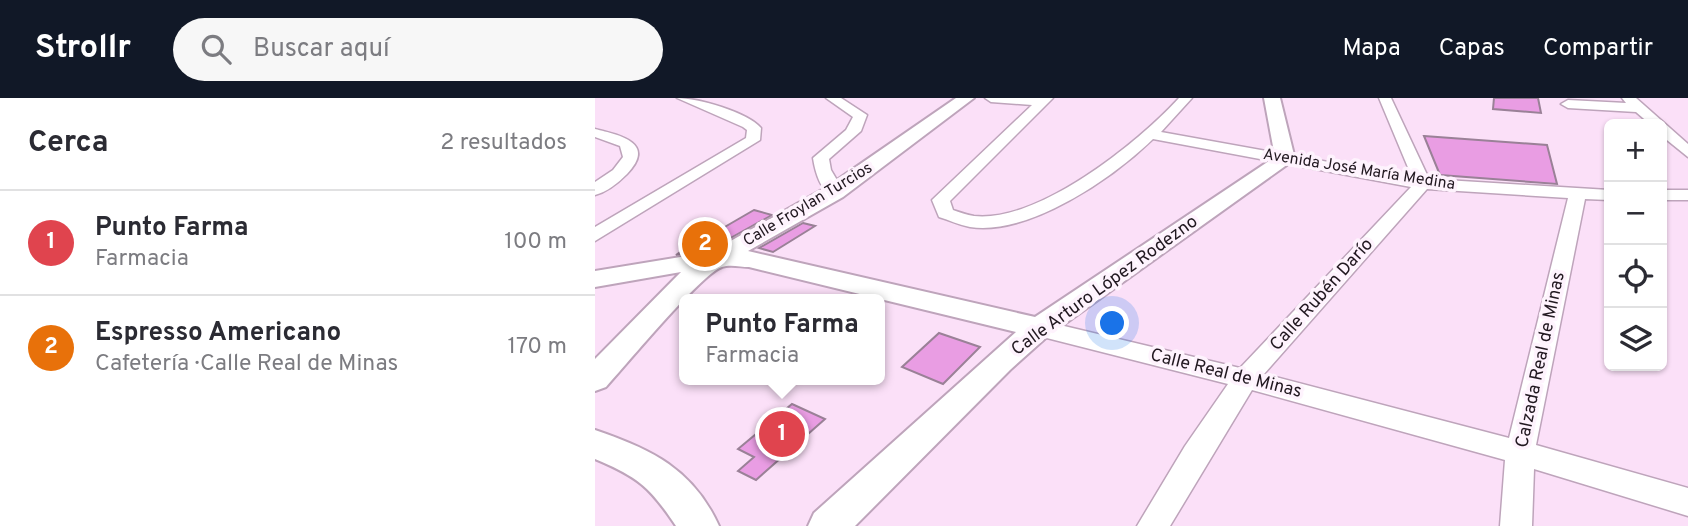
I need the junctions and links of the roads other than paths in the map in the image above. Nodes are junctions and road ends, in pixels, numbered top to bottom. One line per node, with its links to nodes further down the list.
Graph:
1 (683, 98): 25 (street)
2 (832, 98): 20 (street)
3 (966, 98): 20 (street, Calle Froylan Turcios)
4 (992, 98): 8 (street)
5 (1186, 98): 14 (street)
6 (1272, 98): 17 (street)
7 (1385, 98): 18 (street)
8 (1045, 100): 14 (street)
9 (1633, 103): 10 (street); 11 (street)
10 (1568, 104)
11 (1652, 119)
12 (1667, 132): 15 (street)
13 (595, 133): 19 (street)
14 (1153, 135): 17 (street, Avenida José María Medina)
15 (1687, 150): 16 (street)
16 (1667, 151)
17 (1285, 159): 18 (street, Avenida José María Medina); 30 (street, Calle Arturo López Rodezno)
18 (1423, 184): 21 (street, Avenida José María Medina); 31 (street, Calle Rubén Darío)
19 (595, 190)
20 (835, 192): 26 (street, Calle Froylan Turcios)
21 (1577, 195): 22 (street, Avenida José María Medina); 34 (street, Calzada Real de Minas)
22 (1604, 195)
23 (1667, 195): 24 (street)
24 (1688, 195)
25 (595, 235)
26 (716, 259): 27 (street, Calle Real de Minas); 29 (street); 30 (street, Calle Real de Minas)
27 (633, 273): 28 (street, Calle Real de Minas); 29 (street)
28 (595, 279)
29 (674, 292): 32 (street)
30 (1039, 328): 31 (street, Calle Real de Minas); 37 (street, Calle Arturo López Rodezno)
31 (1246, 378): 34 (street, Calle Real de Minas); 38 (street, Calle Rubén Darío)
32 (595, 379)
33 (595, 444): 36 (street)
34 (1520, 451): 35 (street, Calle Real de Minas); 39 (street, Calzada Real de Minas)
35 (1688, 502)
36 (699, 526)
37 (828, 526)
38 (1153, 526)
39 (1516, 526)

